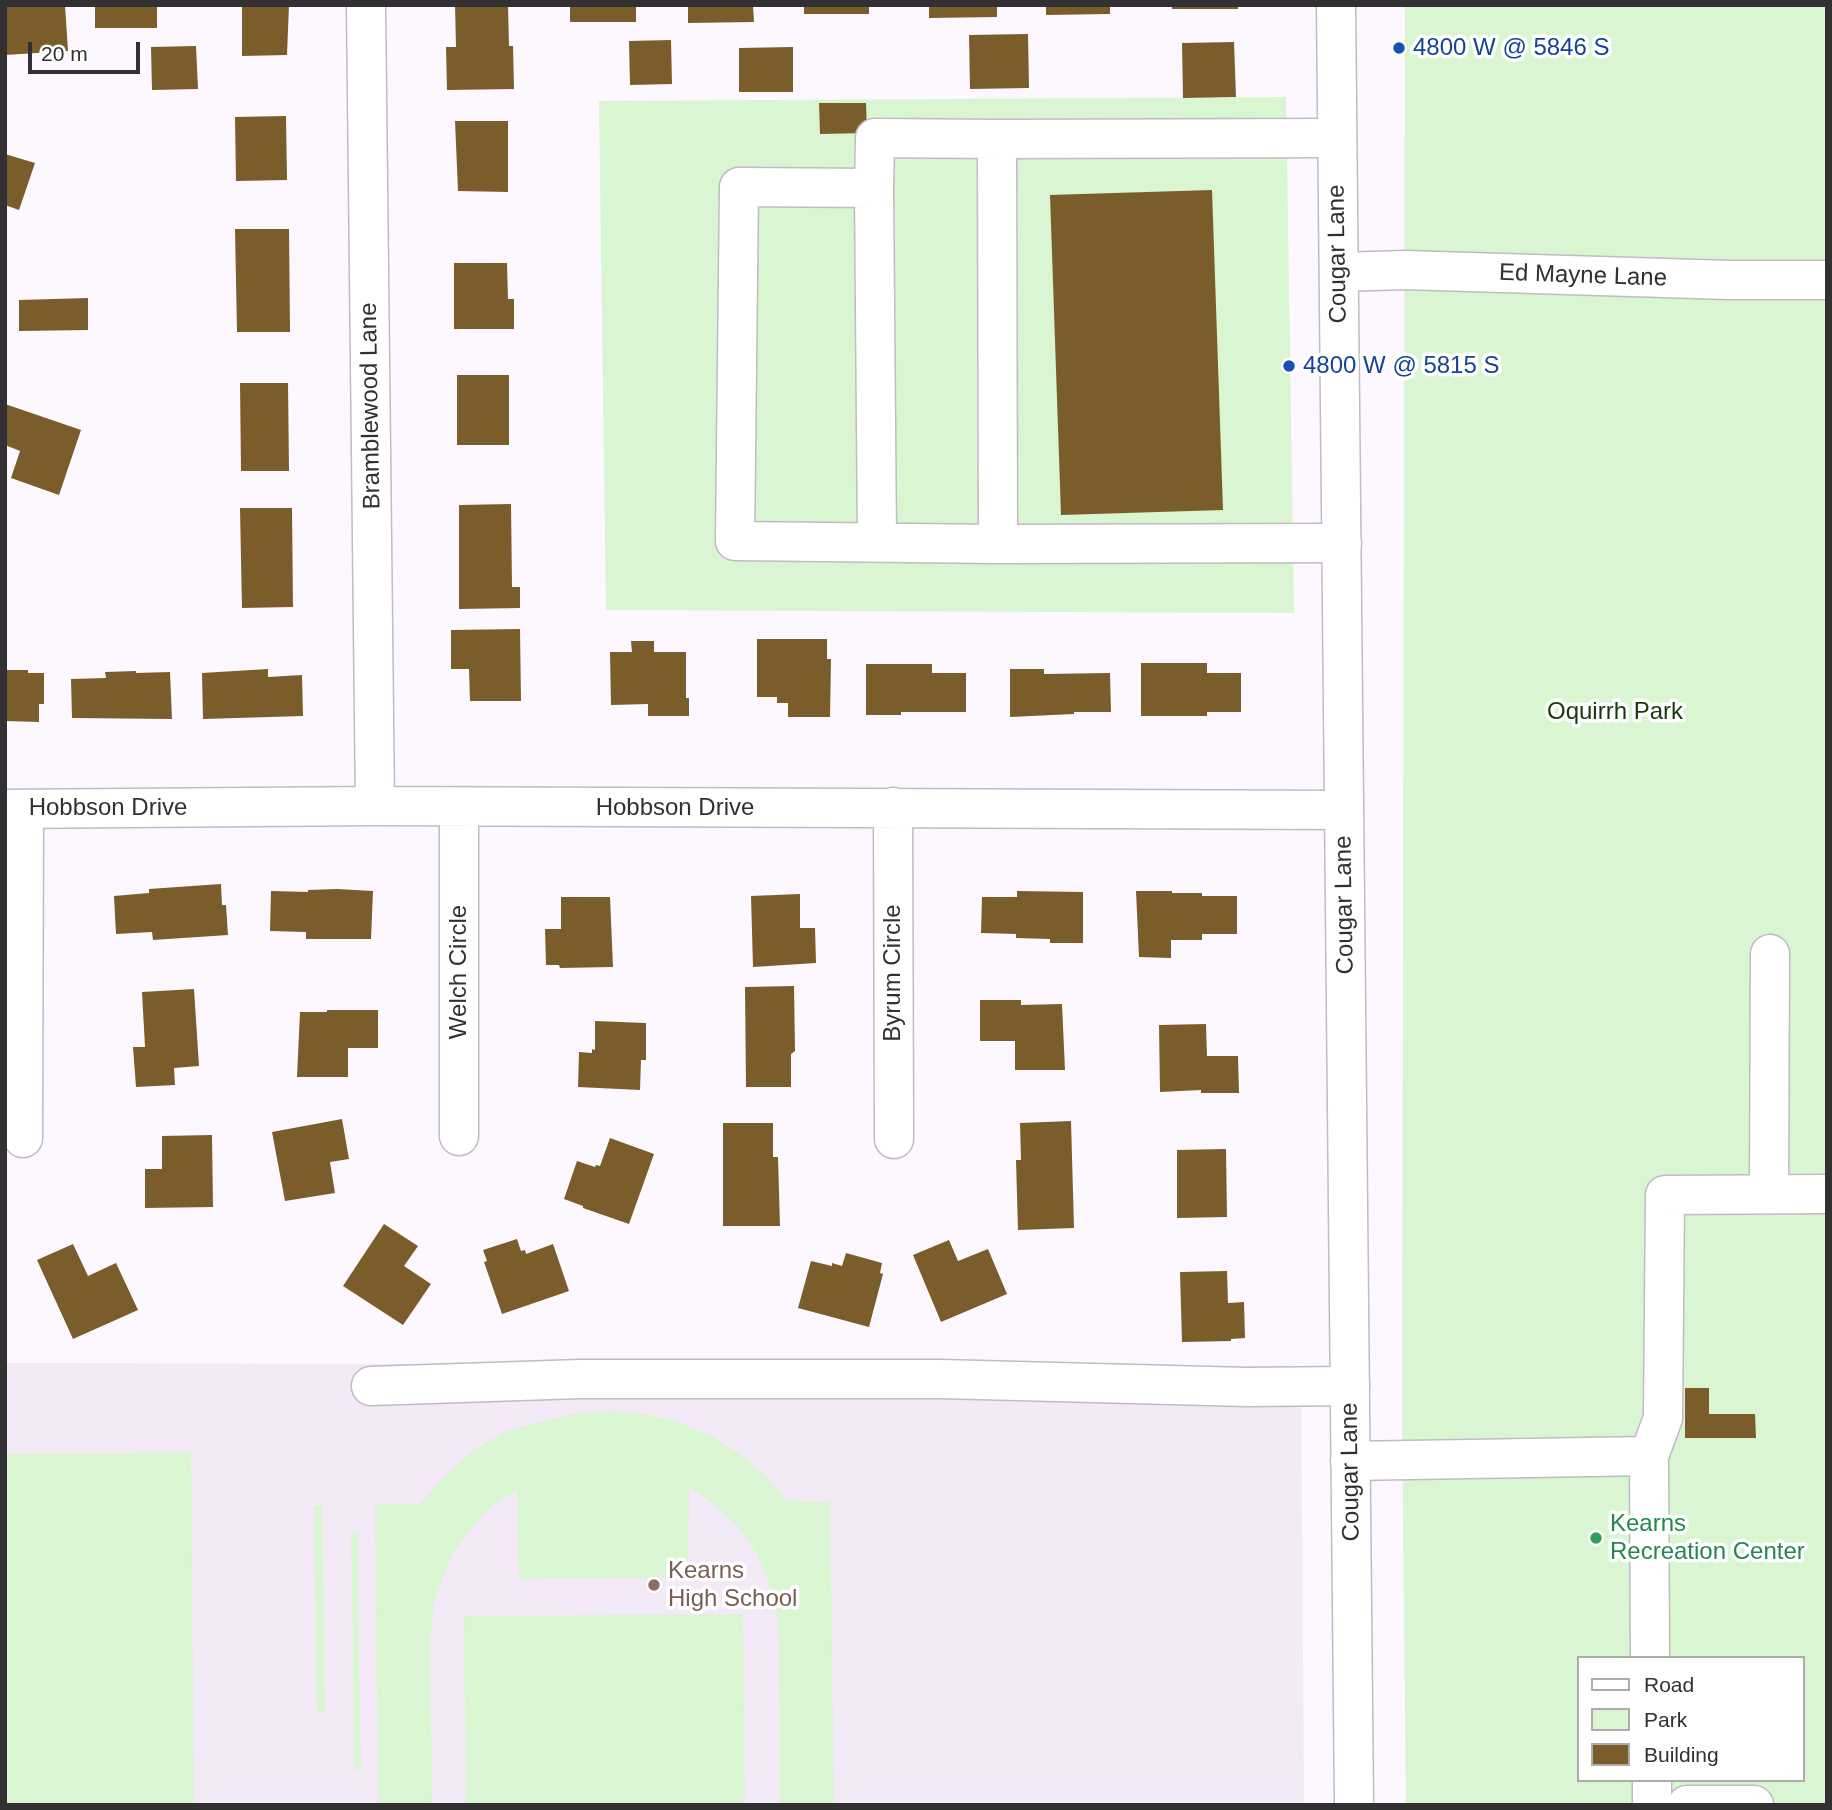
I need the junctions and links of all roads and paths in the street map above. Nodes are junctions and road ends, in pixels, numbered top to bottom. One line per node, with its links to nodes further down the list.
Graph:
1 (366, 5): 11 (street, Bramblewood Lane)
2 (1336, 5): 3 (street, Cougar Lane)
3 (1336, 138): 4 (street); 6 (street, Cougar Lane)
4 (997, 139): 5 (street); 10 (street)
5 (874, 188): 8 (street); 8 (street)
6 (1339, 272): 7 (street, Ed Mayne Lane); 9 (street, Cougar Lane)
7 (1827, 280)
8 (877, 542): 10 (street)
9 (1342, 543): 10 (street); 15 (street, Cougar Lane)
10 (998, 544)
11 (375, 806): 13 (street, Hobbson Drive); 14 (street, Hobbson Drive)
12 (893, 807): 13 (street, Hobbson Drive); 15 (street, Hobbson Drive); 19 (street, Byrum Circle)
13 (459, 808): 17 (street, Welch Circle)
14 (15, 809): 18 (street)
15 (1344, 810): 23 (street, Cougar Lane)
16 (1770, 954): 21 (street)
17 (459, 1136)
18 (23, 1138)
19 (894, 1139)
20 (1827, 1194): 21 (street)
21 (1769, 1195): 24 (street)
22 (371, 1385): 23 (street)
23 (1350, 1386): 25 (street, Cougar Lane)
24 (1648, 1456): 25 (street); 26 (street)
25 (1350, 1461): 28 (street, Cougar Lane)
26 (1650, 1656)
27 (1652, 1782): 29 (street)
28 (1354, 1805)
29 (1652, 1805)
30 (1687, 1805): 31 (street)
31 (1754, 1805)

